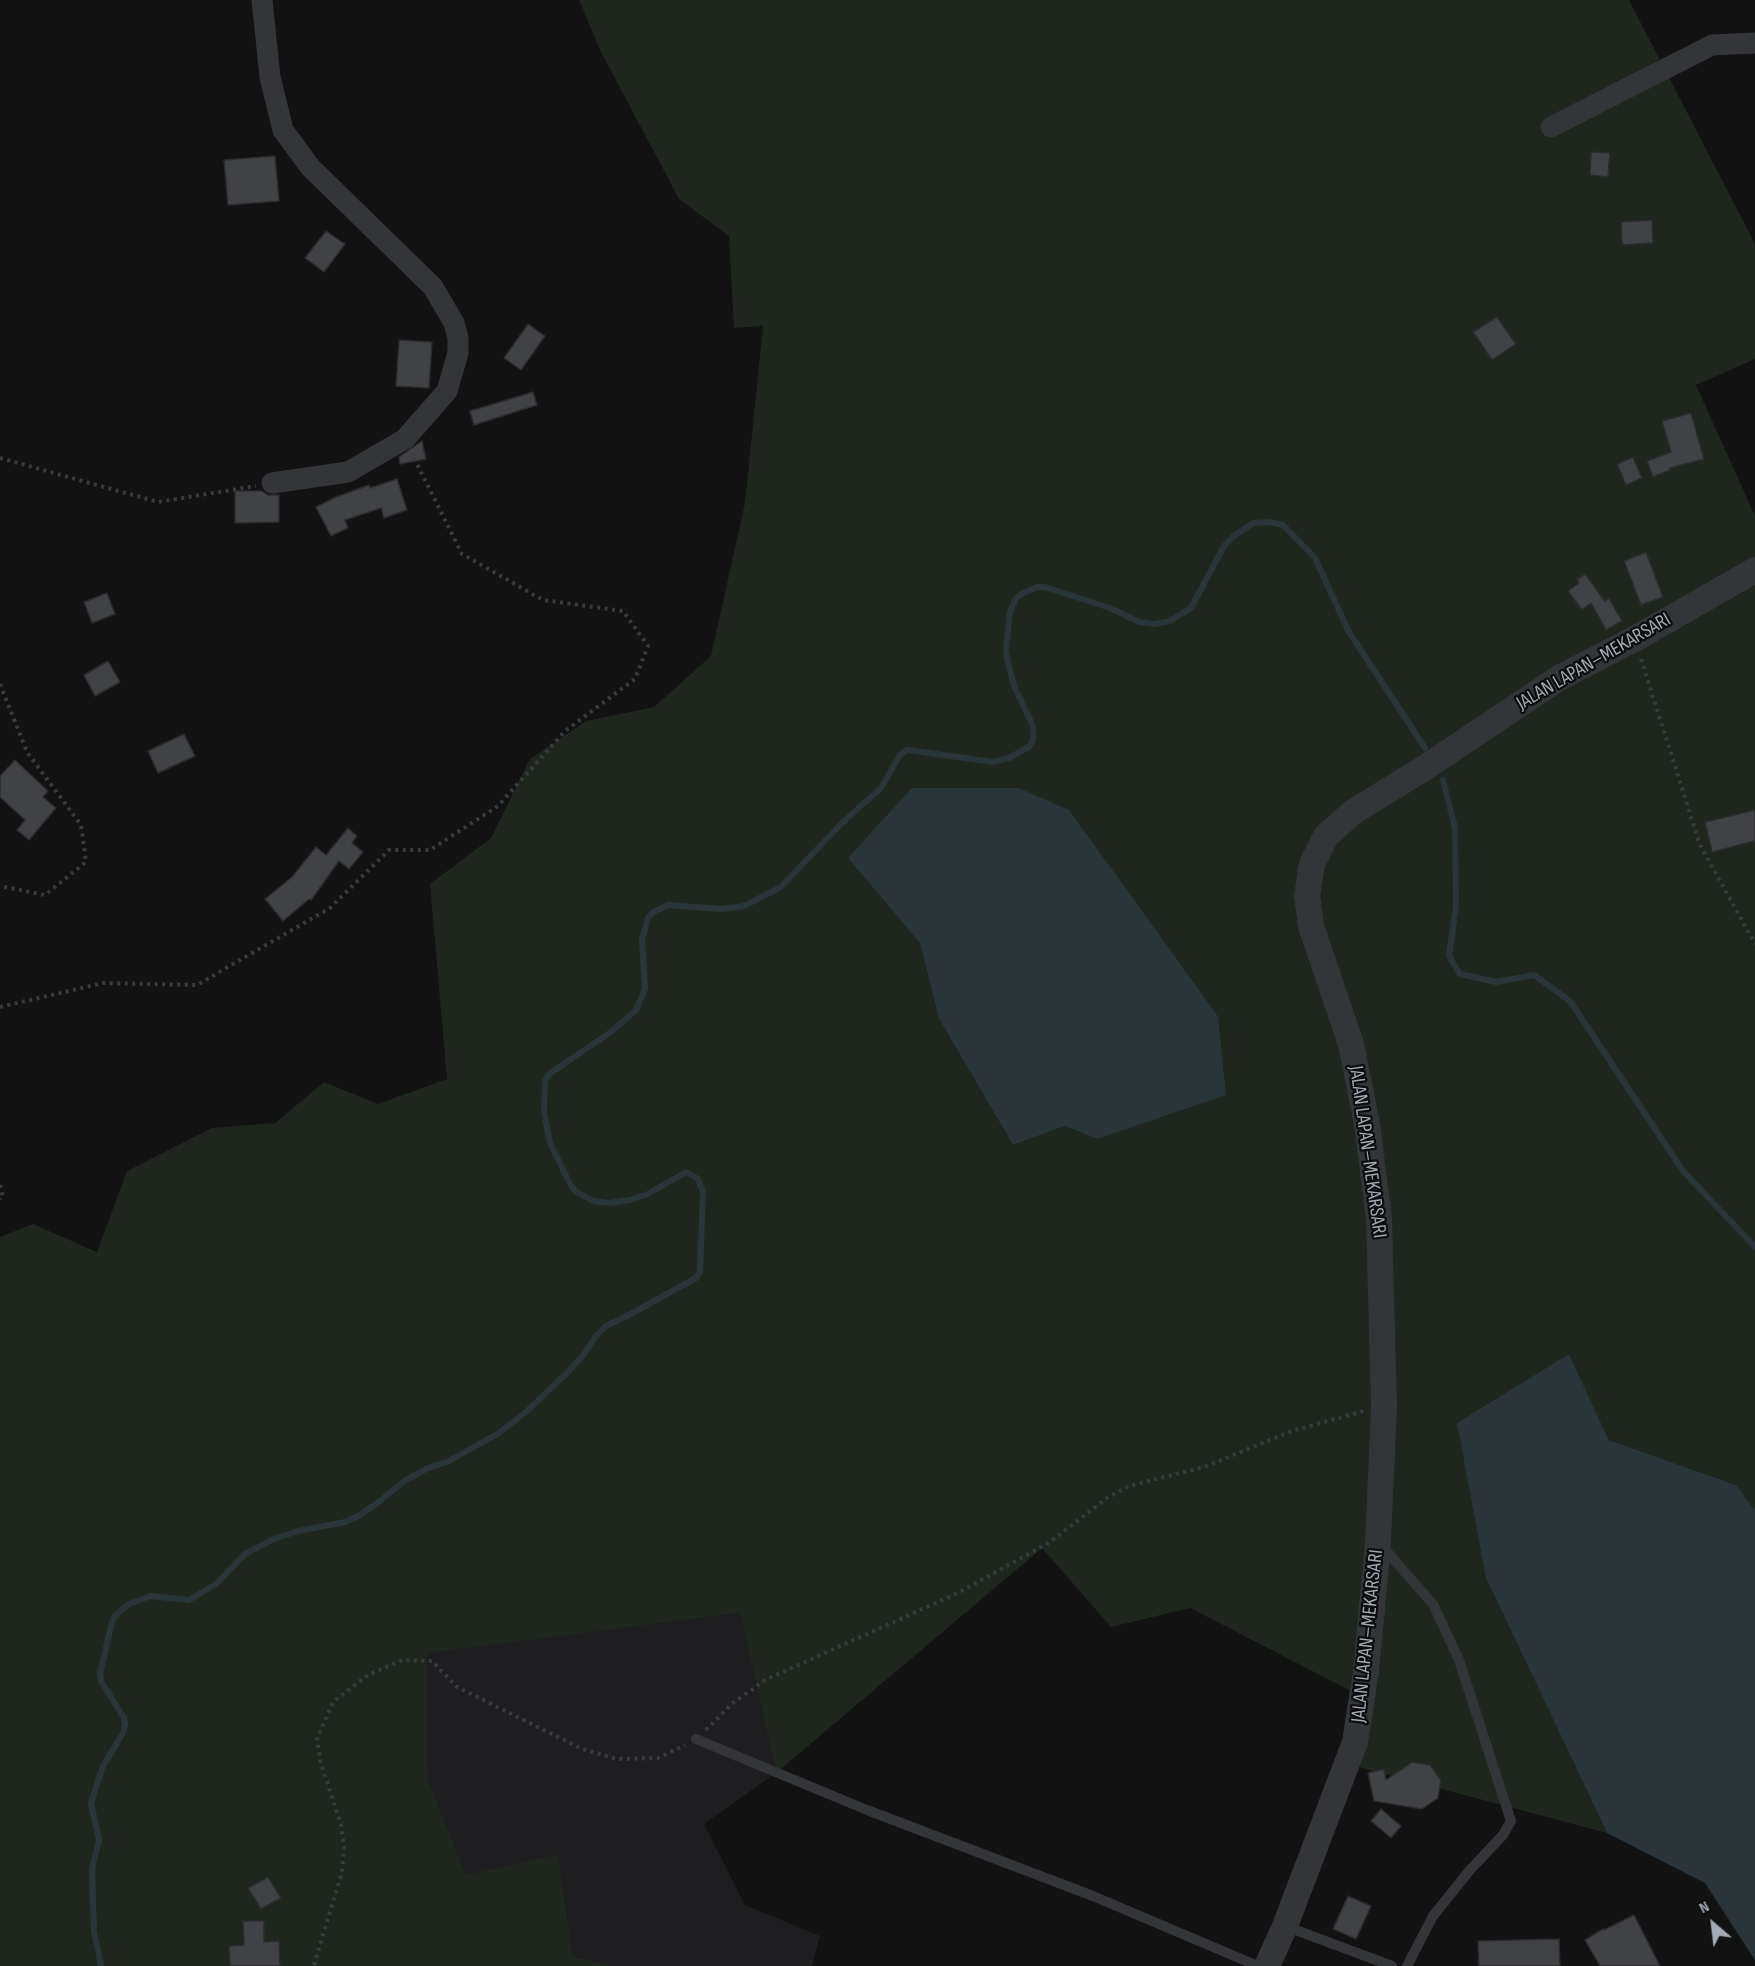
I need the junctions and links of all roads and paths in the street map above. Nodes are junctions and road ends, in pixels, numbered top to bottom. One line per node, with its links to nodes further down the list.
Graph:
1 (262, 0): 4 (street)
2 (1755, 43): 3 (street)
3 (1551, 127)
4 (405, 440): 6 (street); 12 (path)
5 (0, 458): 6 (path)
6 (272, 483)
7 (1755, 570): 8 (street, JALAN LAPAN–MEKARSARI)
8 (1638, 637): 11 (path); 15 (street, JALAN LAPAN–MEKARSARI)
9 (0, 684): 10 (path)
10 (0, 886)
11 (1755, 944)
12 (0, 1007)
13 (0, 1185): 14 (path)
14 (0, 1199)
15 (1384, 1406): 16 (street, JALAN LAPAN–MEKARSARI); 17 (path)
16 (1378, 1543): 18 (street, JALAN LAPAN–MEKARSARI); 23 (lane)
17 (696, 1739): 19 (path); 20 (lane)
18 (1285, 1926): 21 (street, JALAN LAPAN–MEKARSARI); 22 (lane)
19 (314, 1965)
20 (1258, 1966)
21 (1267, 1966)
22 (1392, 1966)
23 (1407, 1966)

